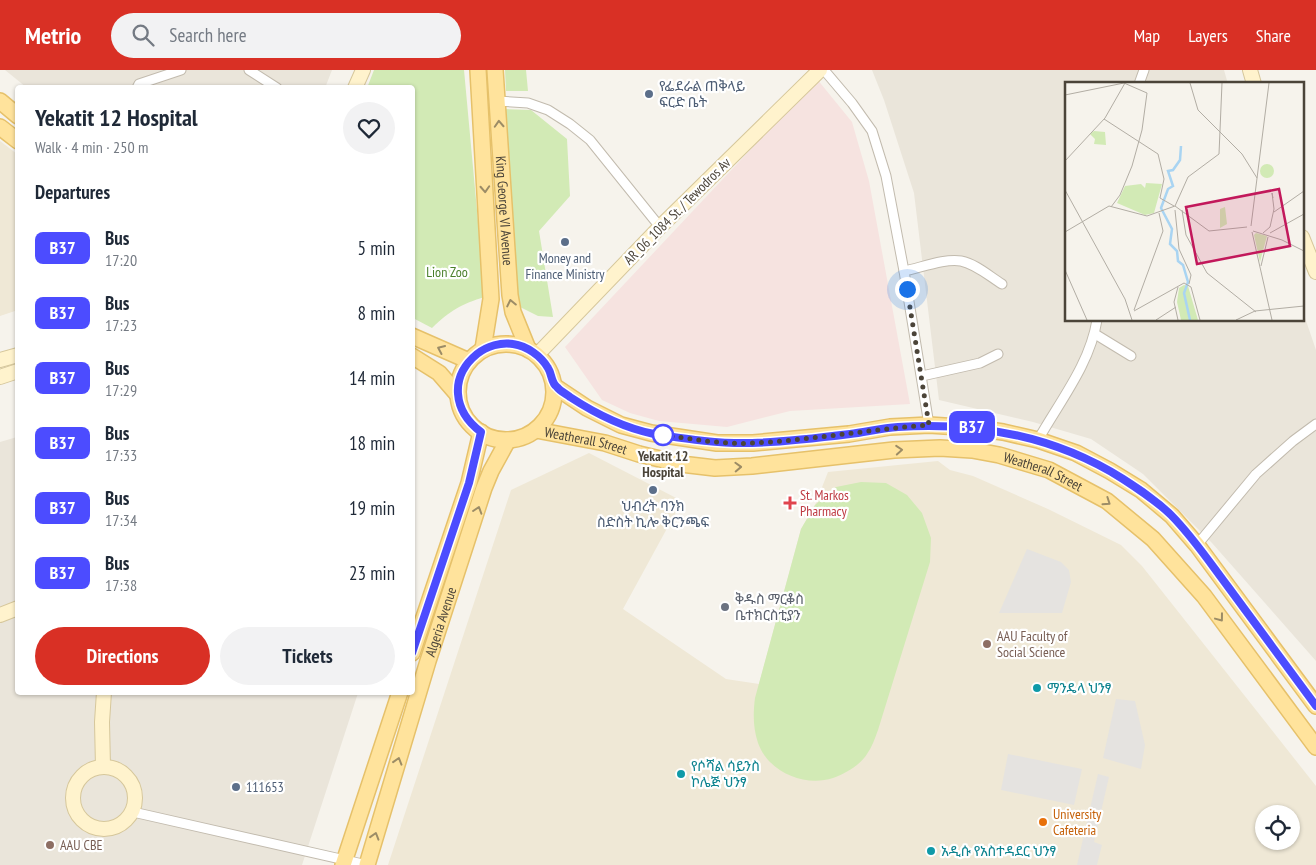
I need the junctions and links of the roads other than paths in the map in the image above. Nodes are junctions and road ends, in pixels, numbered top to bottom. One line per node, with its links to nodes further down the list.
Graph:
1 (181, 70): 10 (street)
2 (249, 70): 11 (street)
3 (363, 70): 12 (main road)
4 (478, 70): 26 (main road, King George VI Avenue, one-way to 26)
5 (495, 70): 14 (main road, King George VI Avenue)
6 (820, 70): 18 (main road, AR_06_1084 St. / Tewodros Av)
7 (824, 70): 20 (street)
8 (1144, 70): 9 (street)
9 (1140, 82)
10 (139, 85)
11 (272, 85)
12 (356, 85)
13 (0, 101): 15 (main road)
14 (498, 101): 18 (street); 27 (main road, King George VI Avenue, one-way to 14)
15 (15, 114)
16 (0, 127): 17 (main road)
17 (15, 139)
18 (660, 227): 27 (main road, AR_06_1084 St. / Tewodros Av)
19 (1304, 242): 21 (main road)
20 (904, 271): 22 (street); 35 (street)
21 (1316, 272)
22 (1002, 284)
23 (1098, 321): 24 (street)
24 (1095, 334): 30 (street); 44 (street)
25 (415, 337): 33 (main road, one-way to 25)
26 (483, 350): 27 (main road); 33 (main road)
27 (533, 352): 37 (main road)
28 (998, 354): 35 (street)
29 (15, 355): 32 (main road)
30 (1131, 356)
31 (415, 358): 38 (main road)
32 (0, 360)
33 (469, 361): 38 (main road)
34 (15, 372): 36 (main road)
35 (922, 376): 40 (street)
36 (0, 377)
37 (554, 386): 41 (main road); 45 (main road)
38 (458, 395): 42 (main road)
39 (1316, 424): 47 (street)
40 (929, 425): 44 (main road); 45 (main road)
41 (536, 430): 43 (main road); 46 (main road, Weatherall Street)
42 (481, 432): 43 (main road); 48 (main road, Algeria Avenue)
43 (508, 440): 49 (main road, Algeria Avenue, one-way to 43)
44 (1038, 440): 47 (main road)
45 (717, 443): 46 (main road)
46 (715, 468): 56 (main road, Weatherall Street, one-way to 56)
47 (1197, 545): 55 (main road)
48 (441, 566): 49 (main road); 52 (main road, Algeria Avenue)
49 (458, 570): 60 (main road, Algeria Avenue, one-way to 49)
50 (15, 609): 51 (main road)
51 (0, 615)
52 (415, 644)
53 (104, 695): 57 (main road)
54 (399, 695): 59 (main road)
55 (1316, 706)
56 (1316, 747)
57 (103, 767): 58 (main road); 58 (main road)
58 (133, 812): 59 (street)
59 (344, 862): 60 (street)
60 (367, 865)

